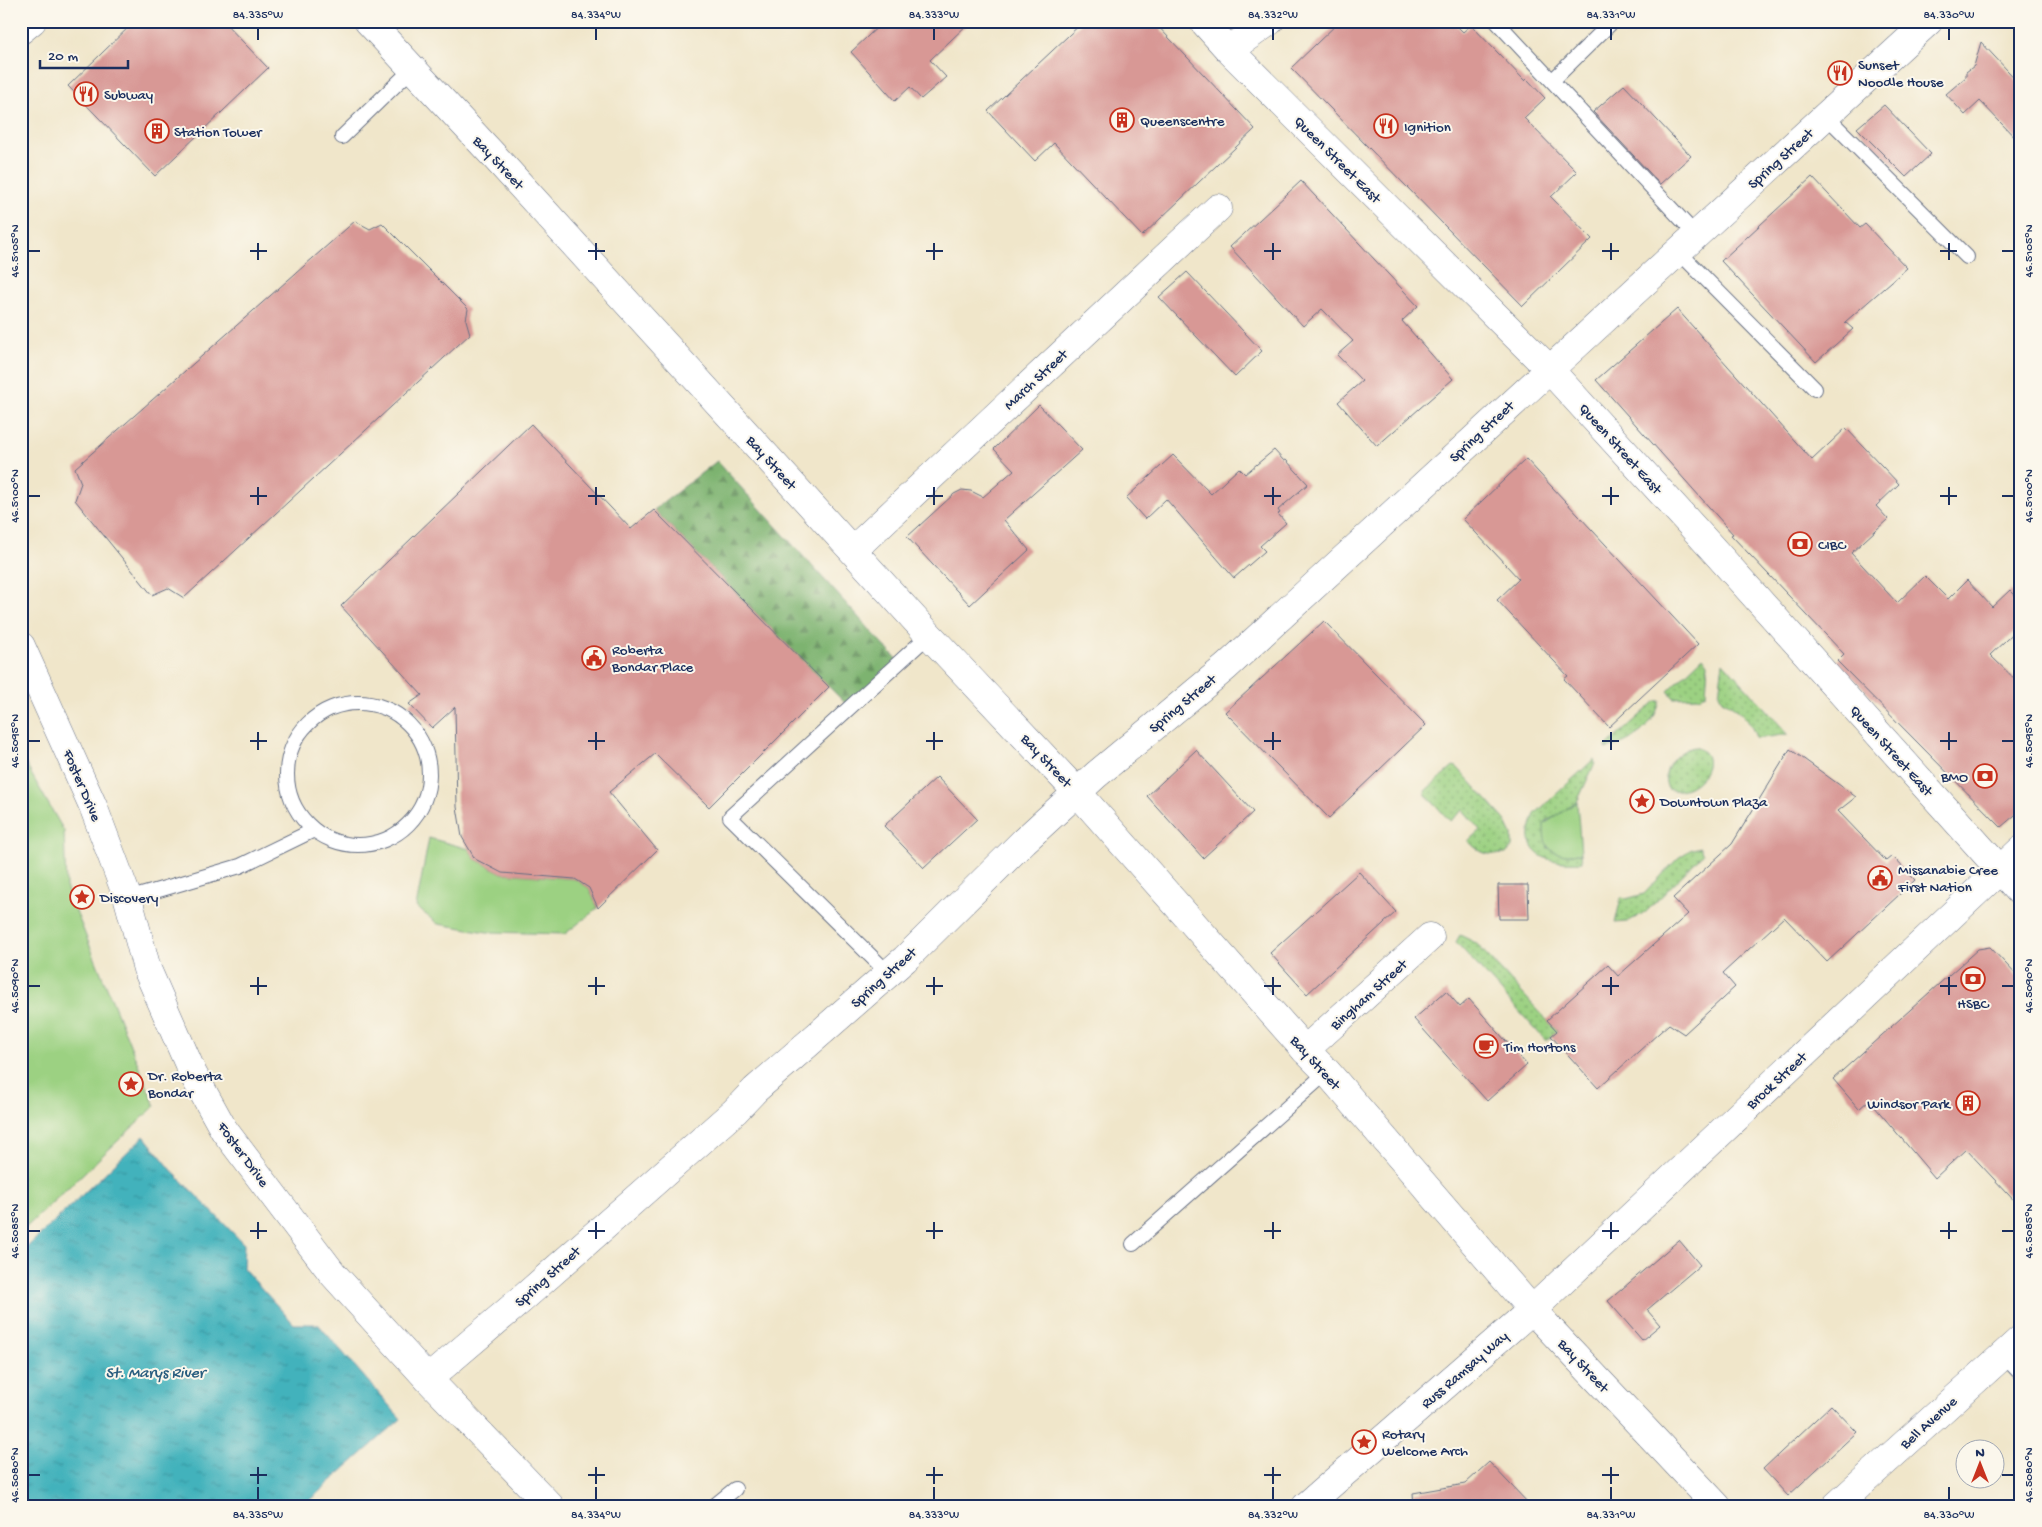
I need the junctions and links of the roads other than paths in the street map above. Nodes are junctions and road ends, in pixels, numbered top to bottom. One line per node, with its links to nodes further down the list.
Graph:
1 (32, 21): 8 (street)
2 (368, 21): 10 (street, Bay Street)
3 (1203, 21): 9 (street, Queen Street East)
4 (1270, 21): 9 (street)
5 (1496, 21): 11 (lane)
6 (1613, 21): 11 (lane)
7 (1929, 21): 12 (street, Spring Street)
8 (21, 30)
9 (1229, 50): 17 (street, Queen Street East)
10 (412, 69): 13 (lane); 19 (street, Bay Street)
11 (1552, 81): 15 (lane)
12 (1826, 116): 15 (street, Spring Street); 16 (lane)
13 (342, 137)
14 (1218, 208): 19 (street, March Street)
15 (1687, 243): 17 (street, Spring Street); 18 (lane)
16 (1967, 257)
17 (1549, 369): 22 (street, Spring Street); 25 (street, Queen Street East)
18 (1815, 389)
19 (853, 550): 20 (street, Bay Street)
20 (929, 635): 22 (street, Bay Street); 29 (lane)
21 (22, 650): 27 (street, Foster Drive)
22 (1077, 792): 29 (street, Spring Street); 30 (street, Bay Street)
23 (314, 830): 23 (lane); 27 (lane)
24 (2021, 850): 25 (street, Brock Street)
25 (1999, 869): 26 (street, Queen Street East); 33 (street, Brock Street)
26 (2021, 893)
27 (128, 899): 35 (street, Foster Drive)
28 (1430, 937): 30 (street, Bingham Street)
29 (888, 974): 35 (street, Spring Street)
30 (1305, 1050): 31 (street, Bay Street)
31 (1327, 1072): 32 (lane); 33 (street, Bay Street)
32 (1133, 1244)
33 (1532, 1310): 39 (street, Russ Ramsay Way); 40 (street, Bay Street)
34 (2015, 1356): 41 (street, Bell Avenue)
35 (428, 1378): 37 (street, Foster Drive)
36 (735, 1489): 38 (lane)
37 (550, 1506)
38 (714, 1506)
39 (1306, 1506)
40 (1717, 1506)
41 (1836, 1506)

